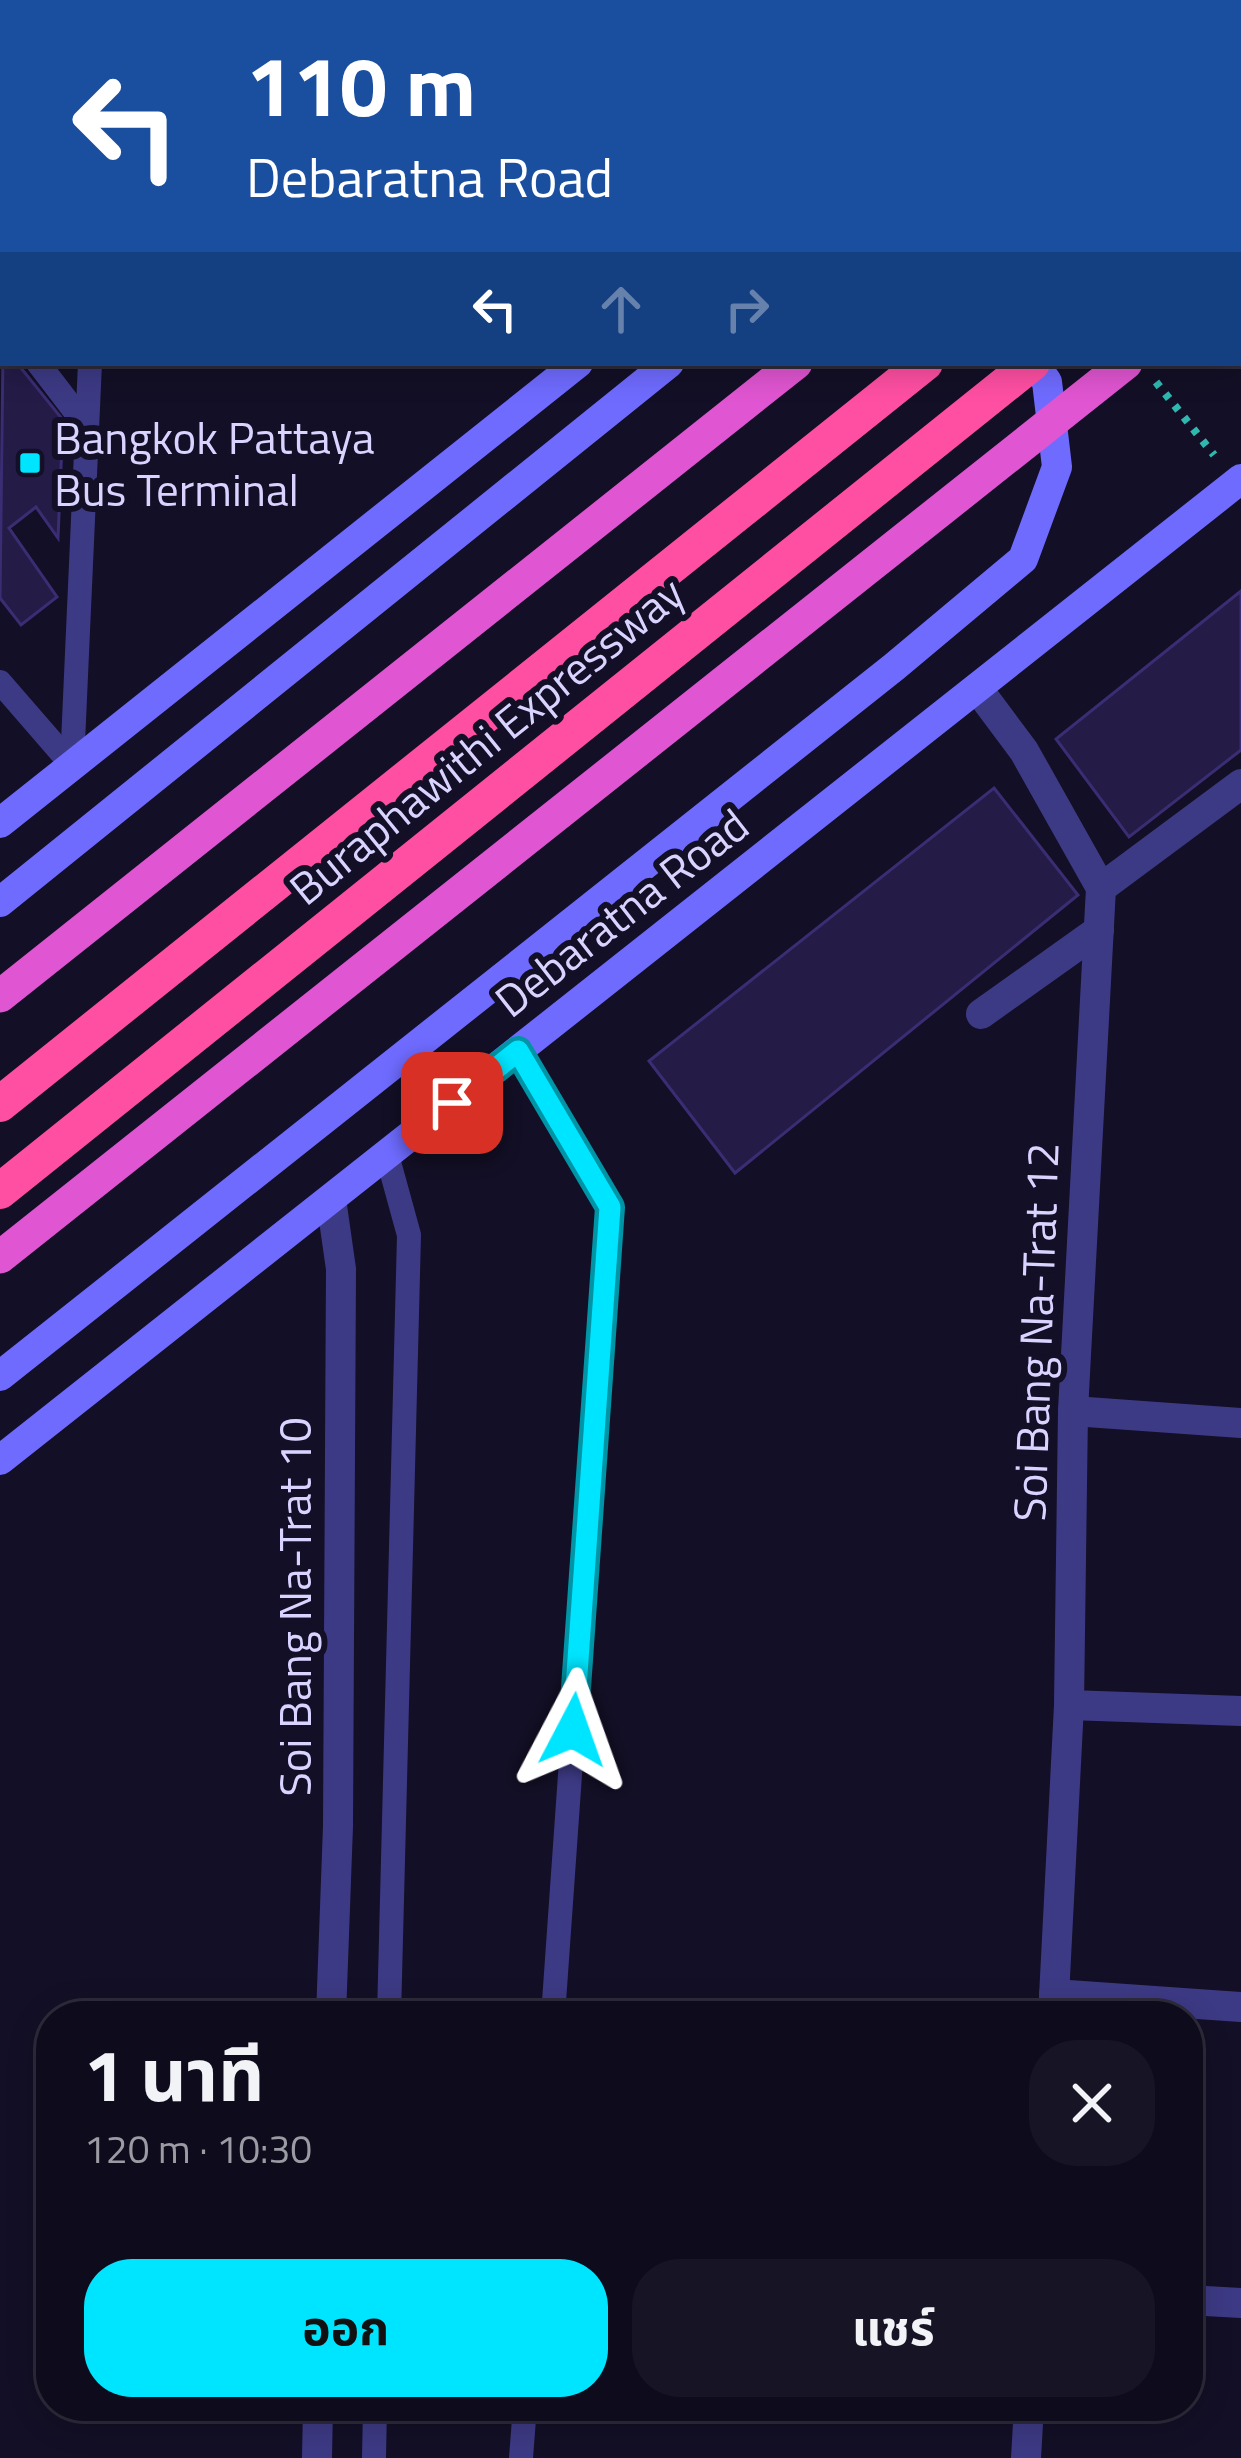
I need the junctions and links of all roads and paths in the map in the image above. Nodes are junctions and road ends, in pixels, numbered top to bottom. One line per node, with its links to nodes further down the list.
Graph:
1 (40, 366): 11 (lane)
2 (90, 366): 11 (lane)
3 (574, 366): 15 (main road)
4 (665, 366): 19 (main road)
5 (792, 366): 21 (highway)
6 (921, 366): 24 (highway, Buraphawithi Expressway)
7 (1029, 366): 26 (highway, Buraphawithi Expressway)
8 (1035, 366): 29 (main road)
9 (1122, 366): 28 (highway)
10 (1155, 381): 12 (path)
11 (88, 427): 15 (lane)
12 (1234, 475): 14 (main road, Debaratna Road)
13 (0, 682): 15 (lane)
14 (977, 688): 18 (street); 23 (main road, Debaratna Road)
15 (72, 765): 17 (main road)
16 (1241, 784): 18 (street)
17 (0, 823)
18 (1101, 888): 20 (street, Soi Bang Na-Trat 12)
19 (0, 902)
20 (1099, 931): 22 (street); 30 (street, Soi Bang Na-Trat 12)
21 (0, 996)
22 (982, 1014)
23 (518, 1051): 25 (main road, Debaratna Road); 37 (lane)
24 (0, 1104)
25 (387, 1155): 27 (main road, Debaratna Road); 36 (lane)
26 (0, 1191)
27 (332, 1198): 32 (main road, Debaratna Road); 35 (street, Soi Bang Na-Trat 10)
28 (0, 1257)
29 (0, 1376)
30 (1073, 1411): 31 (street); 33 (street, Soi Bang Na-Trat 12)
31 (1241, 1424)
32 (0, 1460)
33 (1069, 1705): 34 (street); 38 (street, Soi Bang Na-Trat 12)
34 (1241, 1711)
35 (332, 2001)
36 (389, 2001)
37 (554, 2001)
38 (1054, 2001)
39 (1203, 2007): 40 (street)
40 (1241, 2007)
41 (1203, 2301): 42 (street)
42 (1241, 2303)
43 (318, 2421): 47 (street)
44 (375, 2421): 48 (lane)
45 (524, 2421): 49 (lane)
46 (1028, 2421): 50 (street)
47 (317, 2458)
48 (374, 2458)
49 (521, 2458)
50 (1026, 2458)

